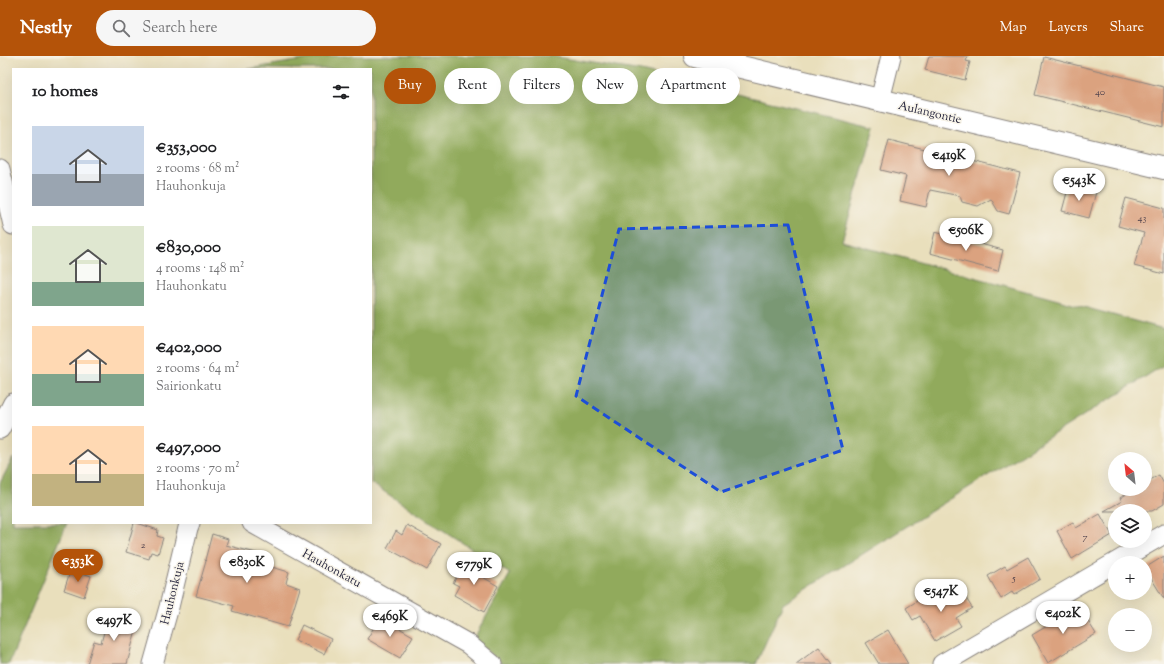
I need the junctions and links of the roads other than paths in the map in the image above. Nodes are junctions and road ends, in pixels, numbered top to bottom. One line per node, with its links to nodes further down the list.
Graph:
1 (695, 56): 3 (main road, Aulangontie)
2 (891, 56): 3 (street)
3 (880, 100): 4 (main road, Aulangontie)
4 (1164, 168)
5 (0, 169): 6 (street)
6 (12, 221)
7 (12, 405): 8 (street)
8 (0, 429)
9 (190, 524): 12 (street, Hauhonkuja)
10 (254, 524): 13 (street, Hauhonkatu)
11 (1164, 534): 14 (street)
12 (153, 664)
13 (492, 664)
14 (942, 664)

